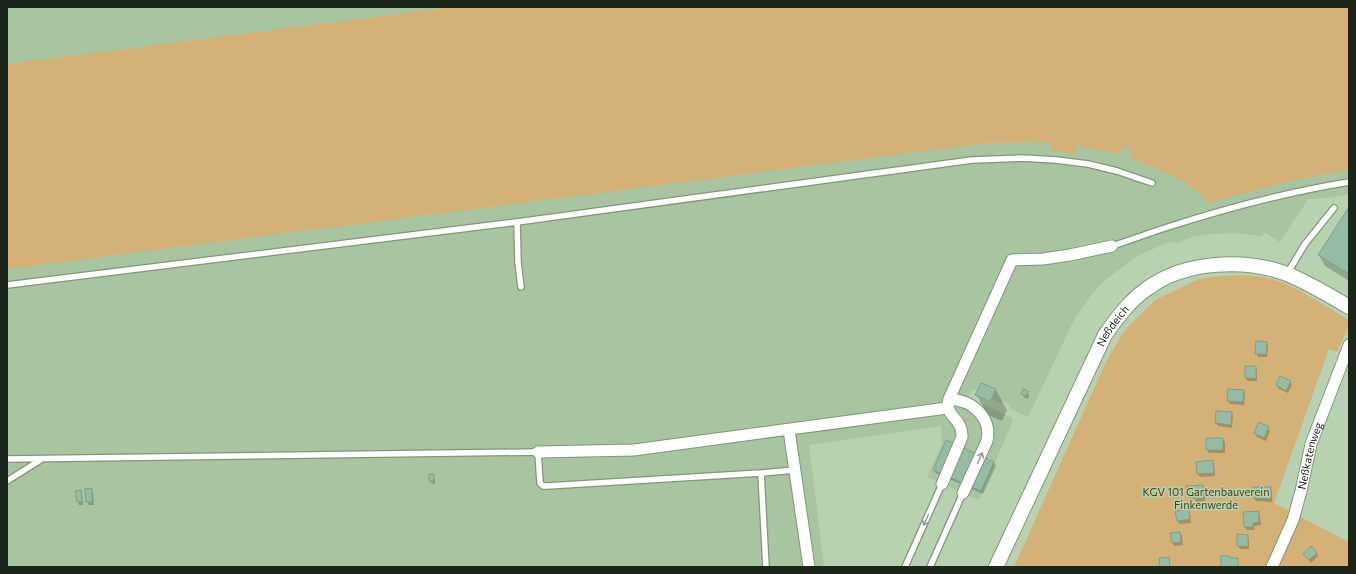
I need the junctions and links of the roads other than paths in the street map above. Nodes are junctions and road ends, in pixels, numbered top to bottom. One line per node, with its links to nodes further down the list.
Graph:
1 (1349, 182): 5 (lane)
2 (1152, 183): 4 (lane)
3 (1334, 208): 6 (lane)
4 (517, 222): 7 (lane); 8 (lane)
5 (1112, 246): 11 (street)
6 (1287, 274): 9 (street, Neßdeich); 25 (street, Neßdeich)
7 (7, 285)
8 (521, 287)
9 (1349, 307)
10 (1349, 345): 26 (street, Neßkatenweg)
11 (948, 404): 12 (street); 19 (street); 20 (street, one-way to 11)
12 (789, 430): 13 (street); 16 (street)
13 (538, 452): 15 (lane); 17 (lane)
14 (7, 459): 15 (lane)
15 (42, 459): 18 (lane)
16 (795, 470): 17 (lane); 22 (street)
17 (761, 473): 21 (lane)
18 (7, 481)
19 (942, 484): 23 (lane, one-way to 23)
20 (963, 493): 24 (lane)
21 (766, 567)
22 (809, 567)
23 (905, 567)
24 (930, 567)
25 (996, 567)
26 (1272, 567)

